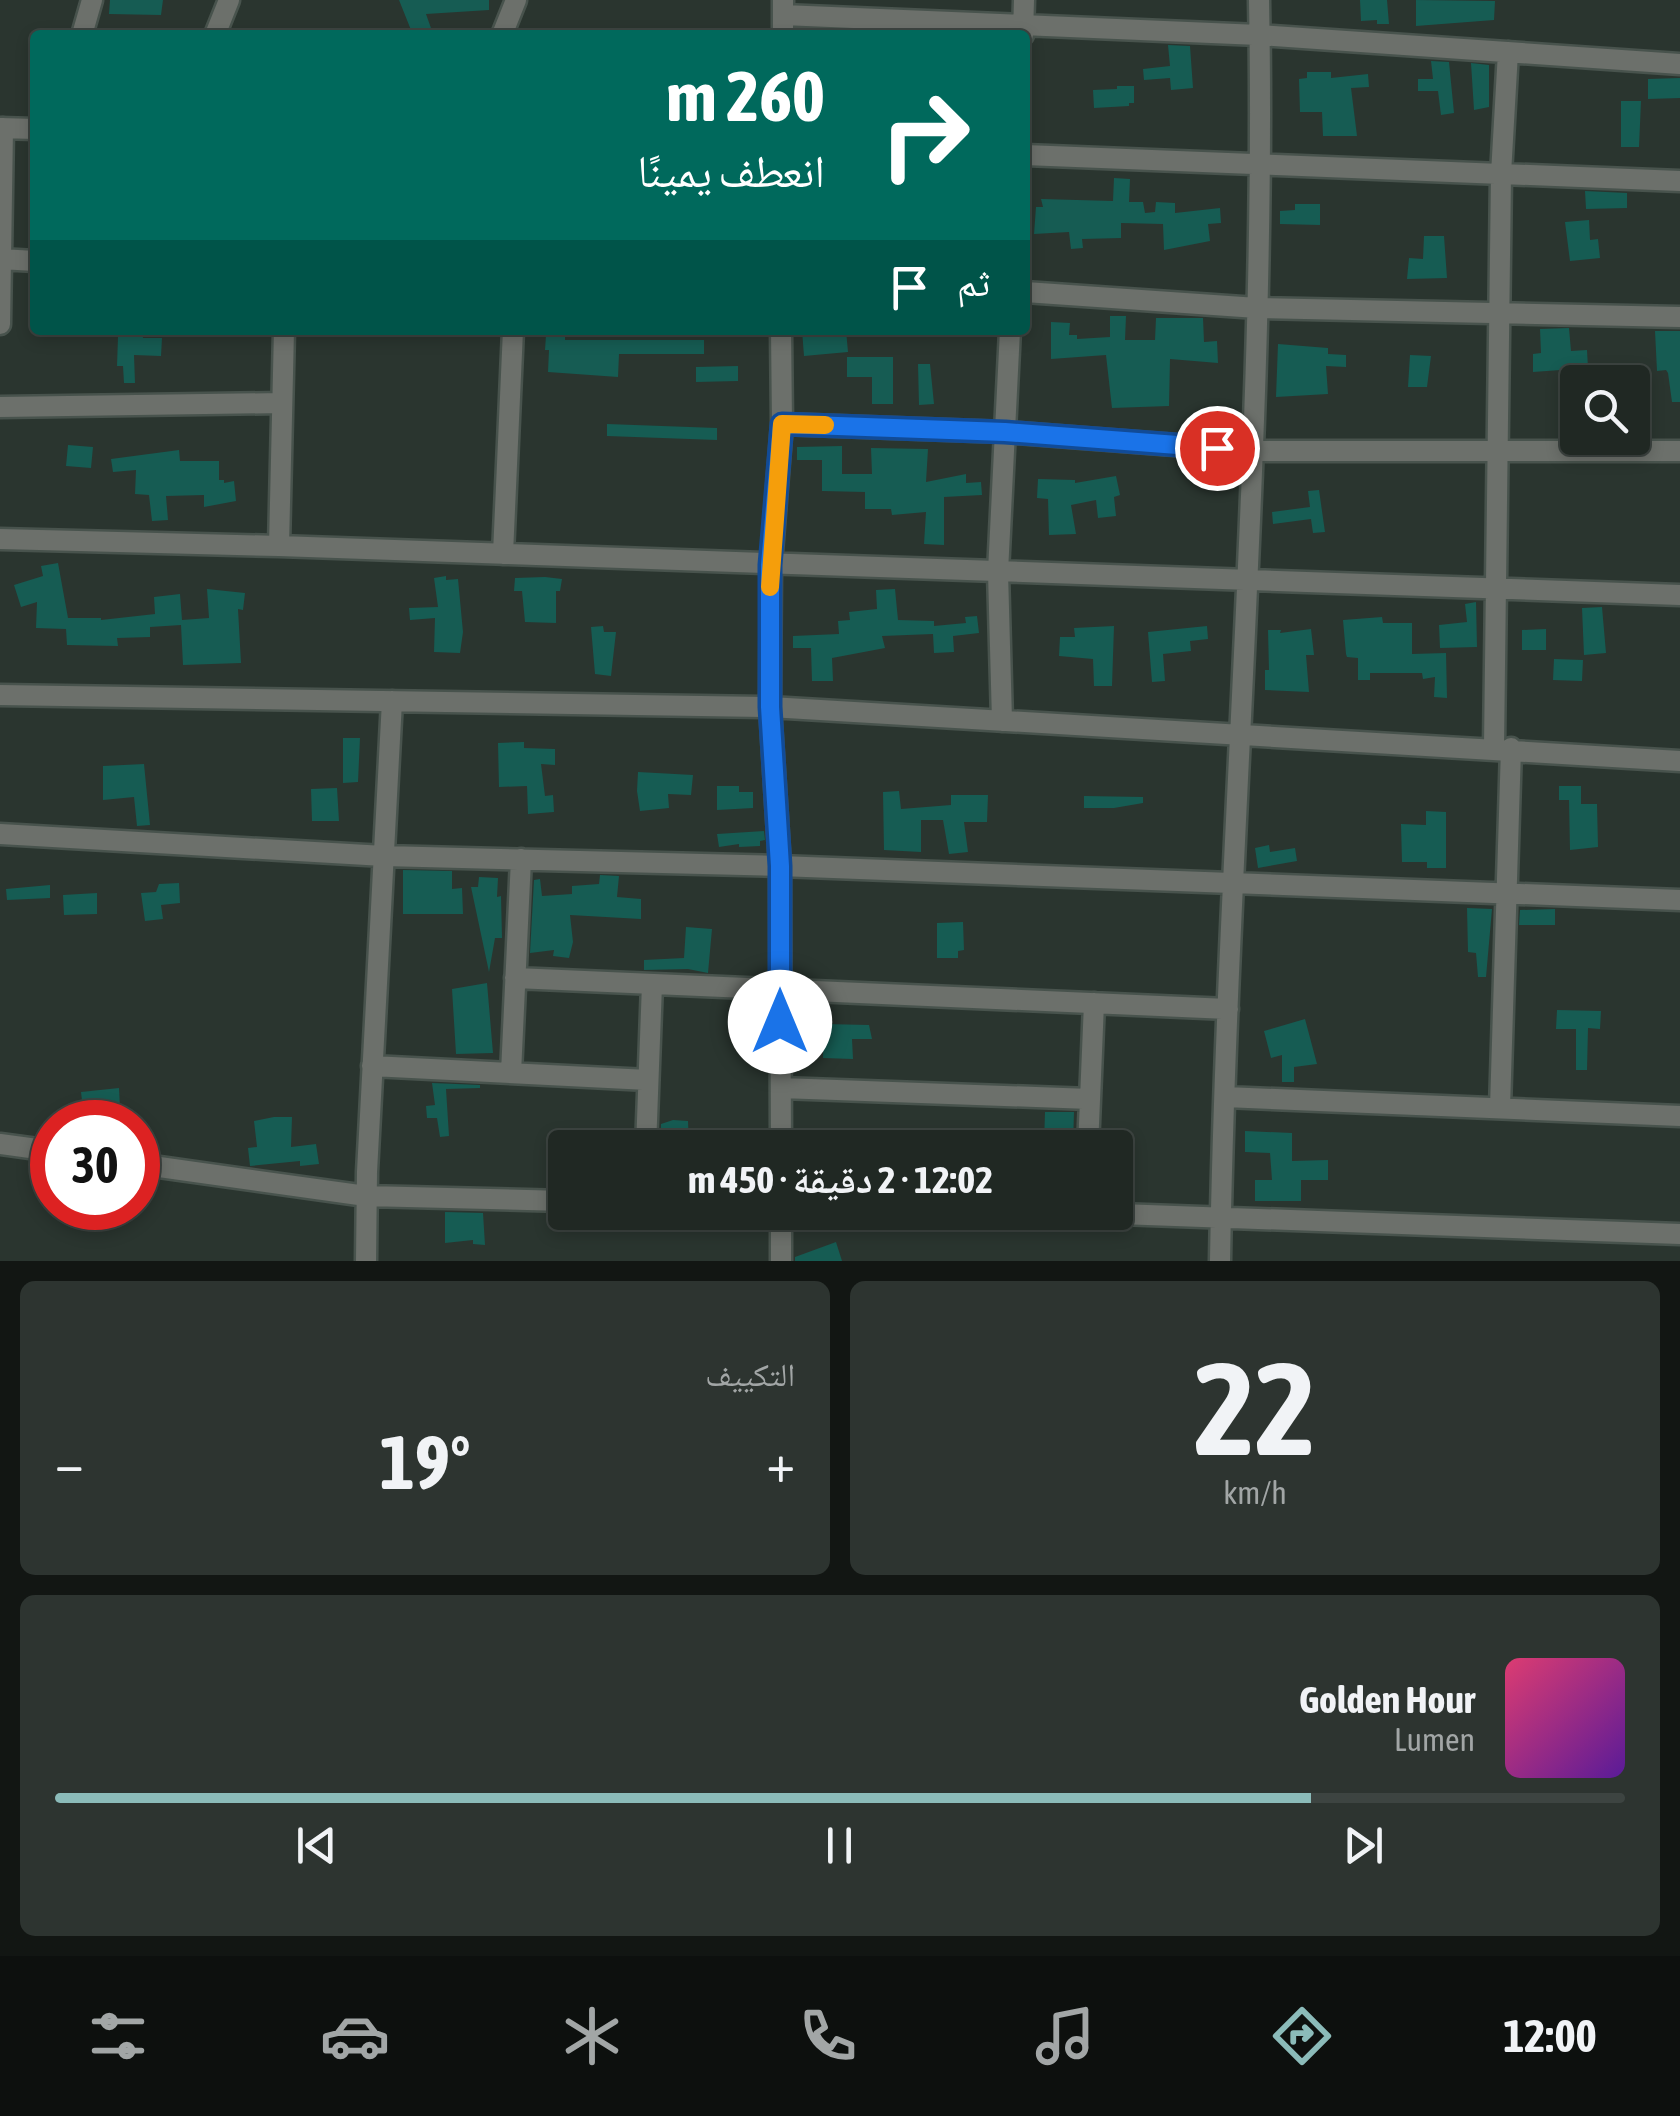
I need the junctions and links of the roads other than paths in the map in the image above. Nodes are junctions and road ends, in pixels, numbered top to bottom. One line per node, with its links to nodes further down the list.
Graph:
1 (92, 0): 7 (street)
2 (229, 0): 8 (street)
3 (516, 0): 9 (street)
4 (1024, 0): 11 (street)
5 (1259, 0): 13 (street)
6 (783, 16): 10 (street)
7 (83, 30)
8 (217, 30)
9 (504, 30)
10 (1007, 30)
11 (1023, 30)
12 (1030, 31): 13 (street)
13 (1259, 36): 14 (street); 19 (street)
14 (1508, 52): 15 (street); 20 (street)
15 (1680, 64)
16 (1, 128): 17 (street); 22 (street)
17 (30, 129)
18 (1030, 154): 19 (street)
19 (1262, 163): 20 (street); 25 (street)
20 (1501, 174): 21 (street); 26 (street)
21 (1680, 181)
22 (0, 260): 23 (street); 28 (street)
23 (30, 261)
24 (1030, 292): 25 (street)
25 (1257, 308): 26 (street); 37 (street)
26 (1499, 313): 27 (street); 38 (street)
27 (1680, 317)
28 (0, 324)
29 (284, 335): 33 (street)
30 (514, 335): 42 (street)
31 (780, 335): 35 (street)
32 (1010, 335): 36 (street)
33 (282, 403): 34 (street); 41 (street)
34 (0, 407)
35 (782, 424): 36 (street); 43 (street)
36 (1005, 432): 37 (street); 44 (street)
37 (1252, 451): 38 (street); 45 (street)
38 (1497, 452): 39 (street); 46 (street)
39 (1680, 452)
40 (0, 539): 41 (street)
41 (279, 546): 42 (street)
42 (503, 554): 43 (street)
43 (770, 565): 44 (street); 50 (street)
44 (998, 572): 45 (street); 51 (street)
45 (1249, 578): 46 (street); 52 (street)
46 (1495, 588): 47 (street); 53 (street)
47 (1680, 595)
48 (0, 695): 49 (street)
49 (392, 701): 50 (street); 56 (street)
50 (770, 707): 51 (street); 58 (street)
51 (1002, 721): 52 (street)
52 (1239, 736): 53 (street); 59 (street)
53 (1502, 748): 54 (street); 60 (street)
54 (1680, 761)
55 (0, 834): 56 (street)
56 (384, 856): 57 (street); 67 (street)
57 (520, 860): 58 (street); 62 (street)
58 (780, 866): 59 (street); 64 (street)
59 (1232, 885): 60 (street); 66 (street)
60 (1507, 894): 61 (street); 73 (street)
61 (1680, 900)
62 (515, 978): 63 (street); 68 (street)
63 (652, 984): 64 (street); 69 (street)
64 (780, 990): 65 (street); 70 (street)
65 (1094, 1003): 66 (street); 72 (street)
66 (1228, 1009): 71 (street)
67 (372, 1066): 68 (street); 81 (street)
68 (510, 1073): 69 (street)
69 (648, 1080): 75 (street)
70 (780, 1088): 72 (street); 76 (street)
71 (1225, 1097): 73 (street); 84 (street)
72 (1090, 1099): 77 (street)
73 (1500, 1108): 74 (street)
74 (1680, 1116)
75 (647, 1130)
76 (781, 1130)
77 (1089, 1130)
78 (0, 1144): 79 (street)
79 (30, 1149)
80 (160, 1167): 81 (street)
81 (366, 1196): 82 (street); 87 (street)
82 (548, 1201)
83 (1133, 1214): 84 (street)
84 (1221, 1216): 86 (street); 89 (street)
85 (781, 1230): 88 (street)
86 (1680, 1234)
87 (366, 1261)
88 (781, 1261)
89 (1220, 1261)

